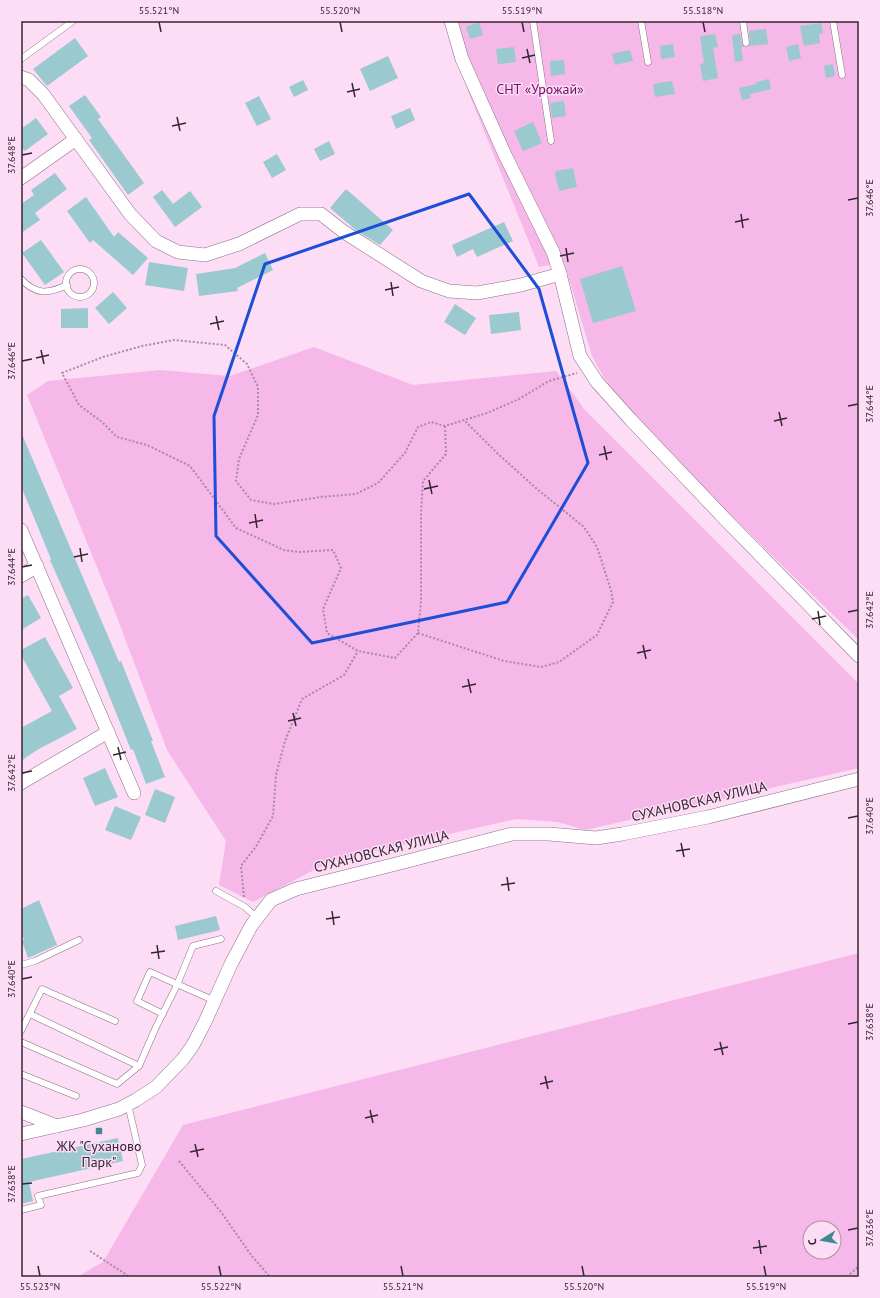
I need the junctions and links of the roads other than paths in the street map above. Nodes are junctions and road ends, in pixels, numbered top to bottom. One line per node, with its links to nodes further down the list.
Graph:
1 (73, 21): 8 (lane)
2 (451, 21): 15 (street)
3 (533, 21): 13 (lane)
4 (641, 21): 9 (lane)
5 (743, 21): 7 (lane)
6 (833, 21): 10 (lane)
7 (746, 43)
8 (21, 58)
9 (648, 62)
10 (842, 75)
11 (21, 77): 12 (street)
12 (76, 139): 14 (street); 15 (street)
13 (551, 141)
14 (21, 178)
15 (560, 274): 21 (street)
16 (21, 279): 17 (lane)
17 (67, 285): 17 (lane)
18 (21, 530): 19 (street)
19 (37, 566): 20 (street); 22 (street)
20 (21, 576)
21 (859, 656)
22 (108, 732): 24 (street); 25 (street)
23 (859, 779): 27 (street, СУХАНОВСКАЯ УЛИЦА)
24 (21, 782)
25 (134, 793)
26 (216, 890): 27 (lane)
27 (257, 918): 32 (street, СУХАНОВСКАЯ УЛИЦА)
28 (221, 939): 31 (lane)
29 (79, 940): 30 (lane)
30 (21, 965)
31 (177, 985): 32 (lane); 34 (lane); 34 (lane)
32 (215, 1001): 41 (street, СУХАНОВСКАЯ УЛИЦА)
33 (30, 1014): 35 (lane); 36 (lane); 38 (lane)
34 (162, 1014): 38 (lane)
35 (115, 1021)
36 (21, 1031)
37 (21, 1042): 38 (lane)
38 (139, 1066)
39 (21, 1074): 40 (lane)
40 (76, 1096)
41 (128, 1104): 43 (street, СУХАНОВСКАЯ УЛИЦА); 45 (lane)
42 (21, 1112): 43 (street)
43 (57, 1126): 44 (street, СУХАНОВСКАЯ УЛИЦА)
44 (21, 1134)
45 (21, 1210)

